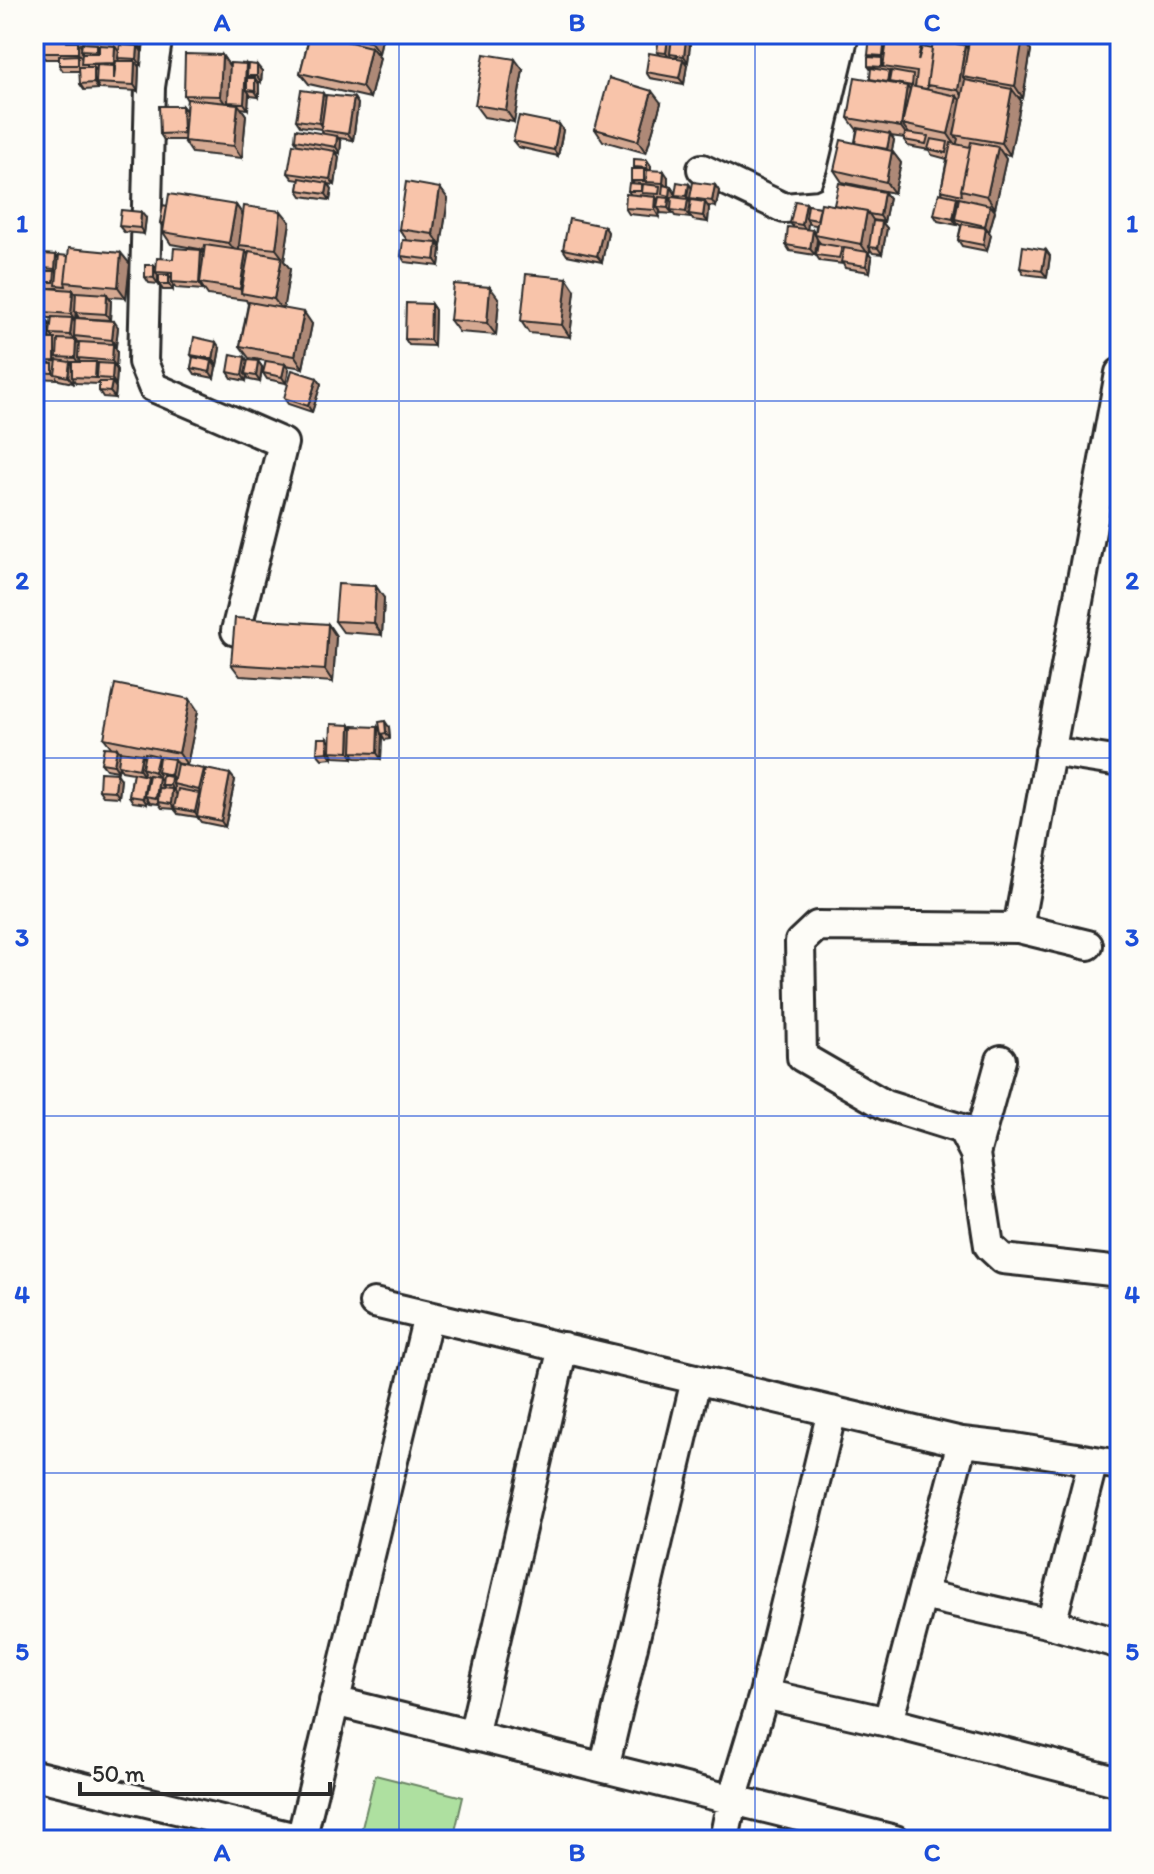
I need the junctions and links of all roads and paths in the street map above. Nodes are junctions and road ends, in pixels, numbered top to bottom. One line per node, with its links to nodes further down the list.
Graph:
1 (158, 34): 6 (street)
2 (876, 34): 3 (street)
3 (702, 169)
4 (1120, 373): 5 (street)
5 (1110, 483): 7 (street)
6 (236, 631)
7 (1050, 751): 8 (street); 9 (street)
8 (1120, 762)
9 (1018, 928): 10 (street); 12 (street)
10 (1088, 945)
11 (1001, 1060): 12 (street)
12 (975, 1154): 13 (street)
13 (1118, 1264)
14 (374, 1303): 15 (street)
15 (428, 1316): 16 (street); 25 (street)
16 (563, 1347): 17 (street); 27 (street)
17 (696, 1380): 18 (street); 28 (street)
18 (832, 1411): 19 (street); 24 (street)
19 (962, 1442): 20 (street); 21 (street)
20 (1107, 1463): 22 (street)
21 (923, 1595): 22 (street); 26 (street)
22 (1051, 1624): 23 (street)
23 (1120, 1644)
24 (764, 1694): 26 (street); 31 (street)
25 (334, 1701): 27 (street); 32 (street)
26 (888, 1722): 30 (street)
27 (473, 1736): 28 (street)
28 (604, 1768): 31 (street)
29 (34, 1775): 32 (street)
30 (1120, 1782)
31 (732, 1800): 33 (street); 34 (street)
32 (301, 1840)
33 (724, 1840)
34 (895, 1840)

